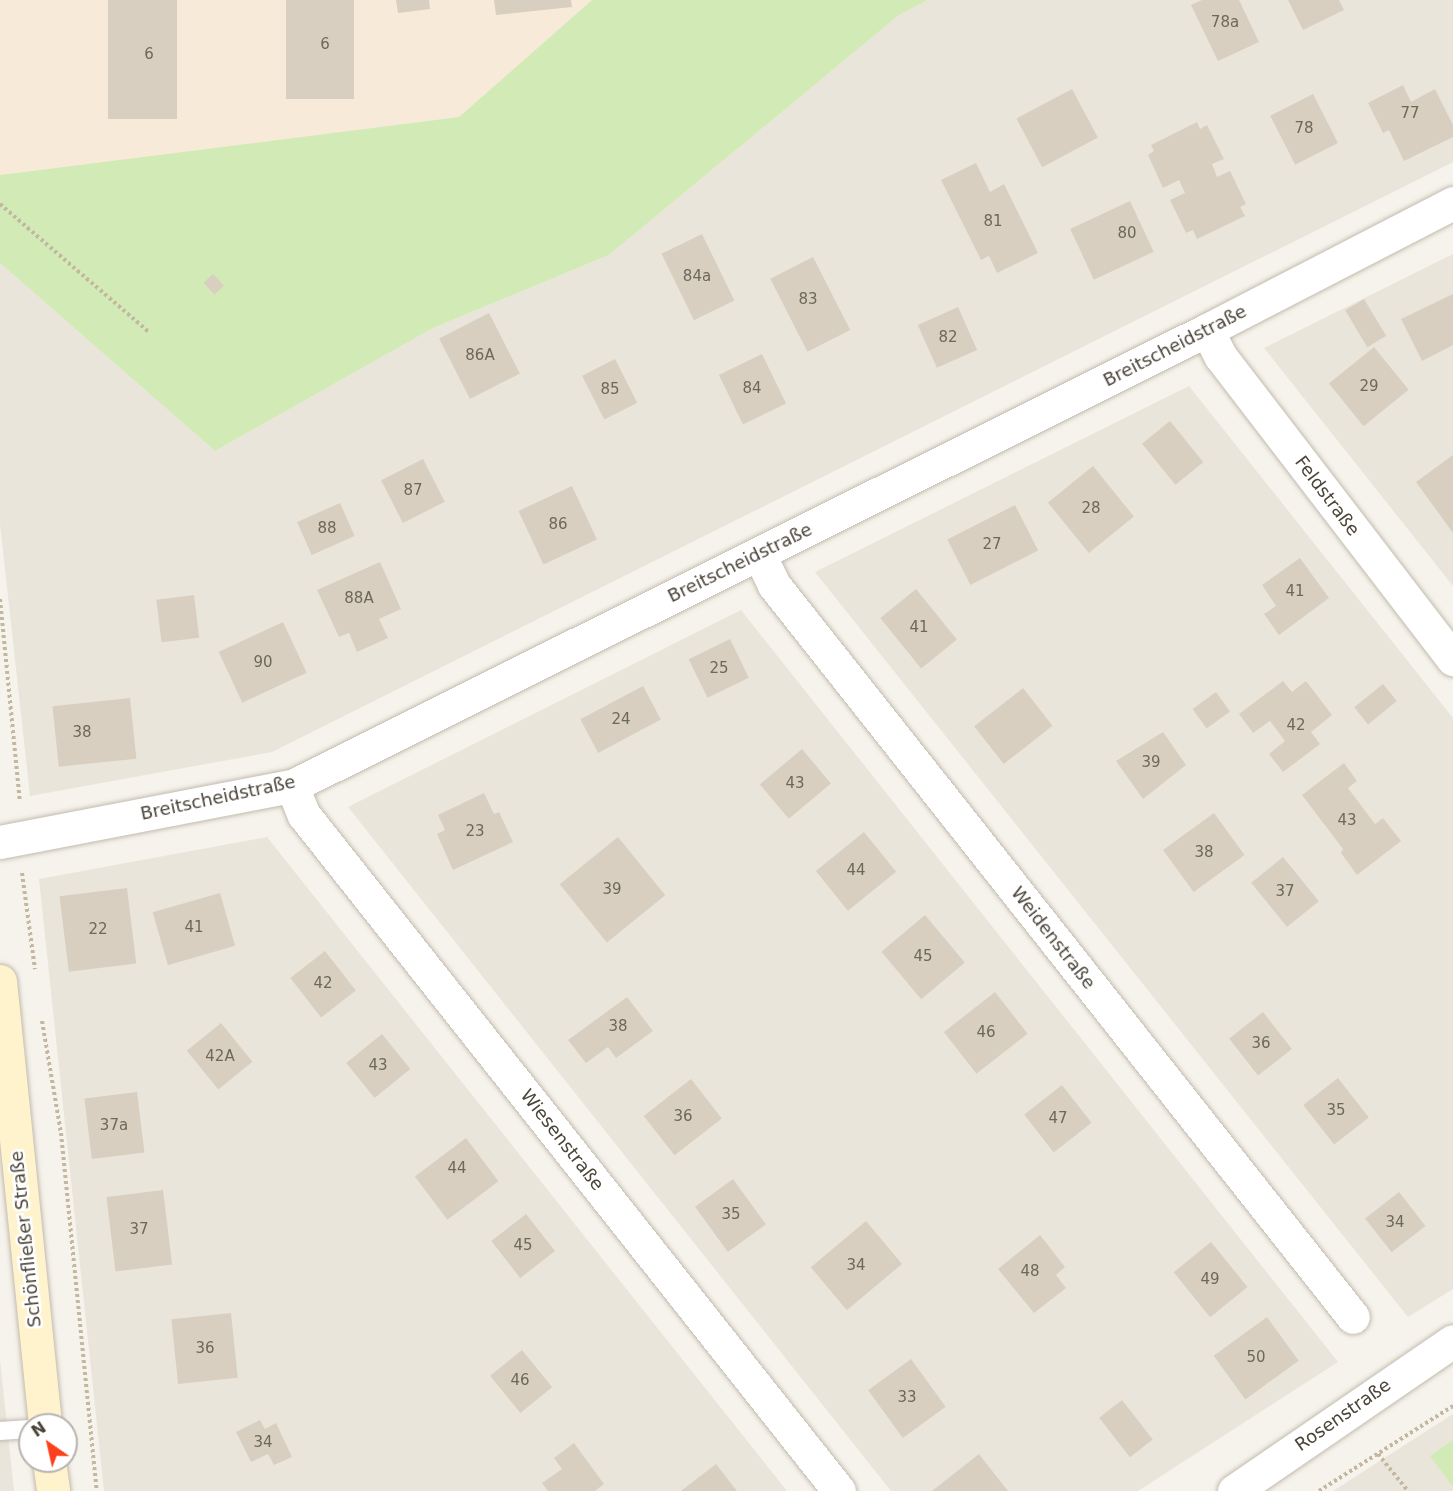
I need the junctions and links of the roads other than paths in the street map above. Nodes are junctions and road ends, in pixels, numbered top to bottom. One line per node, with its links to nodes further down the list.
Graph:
1 (1453, 203): 2 (street, Breitscheidstraße)
2 (1207, 330): 3 (street, Breitscheidstraße); 4 (street, Feldstraße)
3 (759, 554): 5 (street, Breitscheidstraße); 8 (street, Weidenstraße)
4 (1453, 659)
5 (292, 786): 6 (street, Breitscheidstraße); 15 (street, Wiesenstraße)
6 (9, 841)
7 (0, 981): 10 (main road, Schönfließer Straße)
8 (1353, 1317)
9 (1453, 1341): 16 (street, Rosenstraße)
10 (44, 1413)
11 (18, 1430): 12 (lane)
12 (0, 1431)
13 (51, 1473): 14 (main road)
14 (53, 1491)
15 (839, 1491)
16 (1234, 1491)

